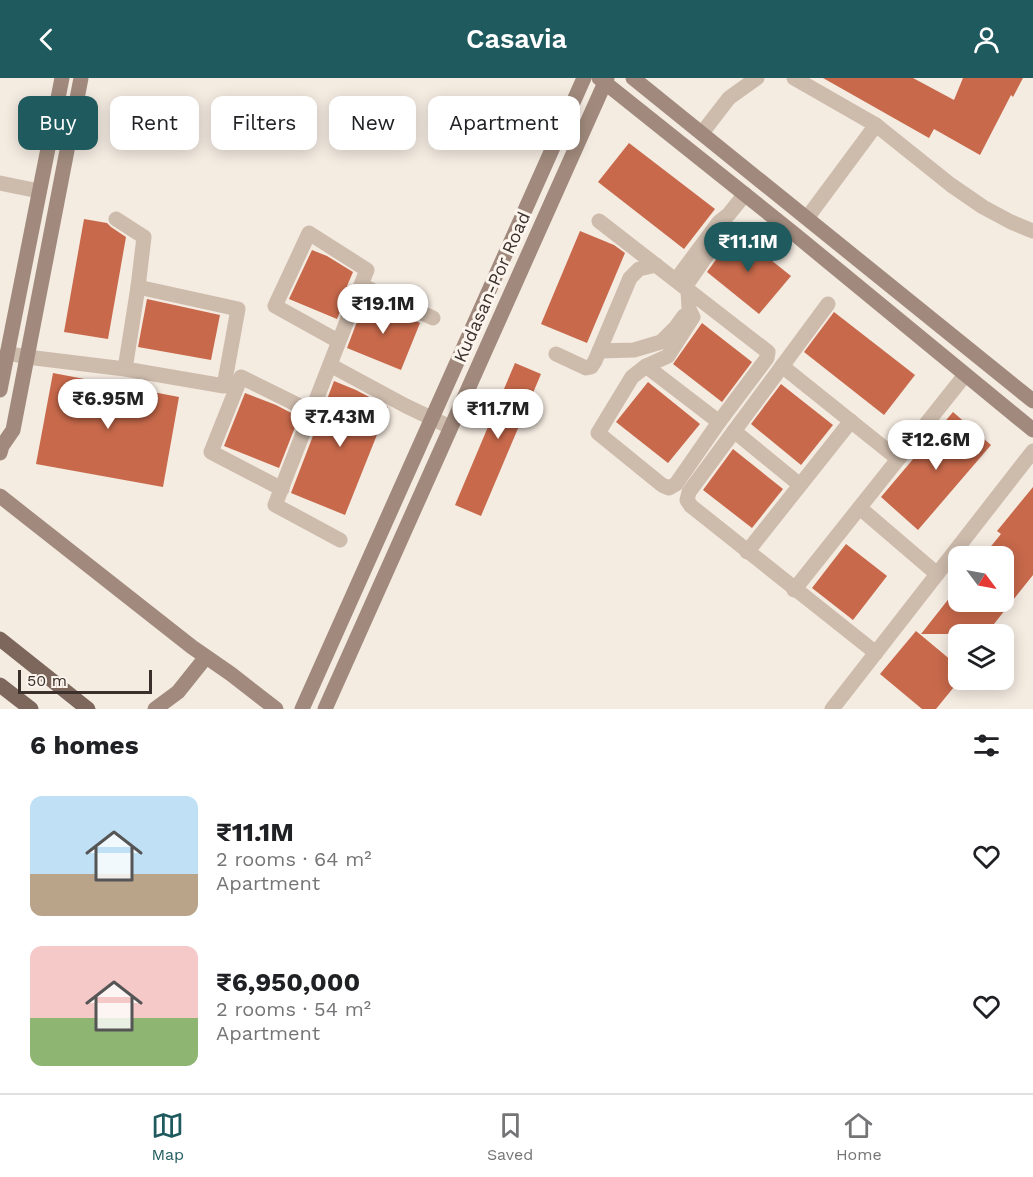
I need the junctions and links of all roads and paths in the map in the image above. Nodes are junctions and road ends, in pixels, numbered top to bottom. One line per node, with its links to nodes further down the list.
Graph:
1 (62, 78): 11 (street)
2 (81, 78): 30 (street)
3 (584, 78): 39 (street, Kudasan-Por Road)
4 (633, 78): 9 (street)
5 (757, 78): 9 (street)
6 (794, 78): 8 (street)
7 (604, 79): 12 (street); 42 (street, Kudasan-Por Road)
8 (876, 125): 13 (street); 16 (street)
9 (702, 133): 13 (street)
10 (0, 183): 11 (street)
11 (39, 190): 28 (street)
12 (745, 194): 21 (street); 35 (street)
13 (807, 218): 37 (street)
14 (116, 219): 22 (street)
15 (599, 221): 19 (street)
16 (1011, 222): 17 (street); 18 (street)
17 (1033, 231)
18 (1033, 242)
19 (656, 265): 21 (street); 27 (street)
20 (361, 285): 25 (street); 26 (street); 26 (street)
21 (683, 286): 24 (street); 41 (street)
22 (138, 287): 34 (street); 34 (street)
23 (828, 304): 33 (street)
24 (689, 309): 27 (street); 32 (street)
25 (433, 318)
26 (338, 341): 31 (street)
27 (599, 351): 29 (street)
28 (7, 353): 30 (street); 36 (street)
29 (556, 354)
30 (27, 357): 34 (street); 45 (street)
31 (330, 365): 38 (street); 39 (street)
32 (646, 366): 41 (street); 41 (street)
33 (782, 366): 40 (street); 44 (street)
34 (124, 369)
35 (965, 375): 43 (street); 47 (street)
36 (0, 390)
37 (1033, 401)
38 (312, 412): 49 (street); 49 (street)
39 (432, 419): 42 (street); 54 (street, Kudasan-Por Road)
40 (851, 421): 47 (street); 48 (street)
41 (719, 422)
42 (450, 428): 56 (street, Kudasan-Por Road)
43 (1033, 430)
44 (734, 431): 48 (street); 53 (street)
45 (1, 447)
46 (1033, 451): 55 (street)
47 (898, 459): 51 (street)
48 (800, 485): 53 (street)
49 (282, 489): 52 (street)
50 (0, 496): 60 (street)
51 (860, 508): 55 (street); 57 (street)
52 (340, 540)
53 (747, 552): 57 (street)
54 (363, 573): 56 (street); 68 (street, Kudasan-Por Road)
55 (937, 574): 59 (street)
56 (382, 582): 69 (street, Kudasan-Por Road)
57 (794, 590): 59 (street)
58 (0, 639): 64 (main road)
59 (876, 653): 70 (street)
60 (206, 657): 62 (street); 67 (street)
61 (0, 685): 63 (main road)
62 (178, 692): 65 (street); 66 (street)
63 (31, 709)
64 (88, 709)
65 (155, 709)
66 (173, 709)
67 (276, 709)
68 (303, 709)
69 (325, 709)
70 (832, 709)

